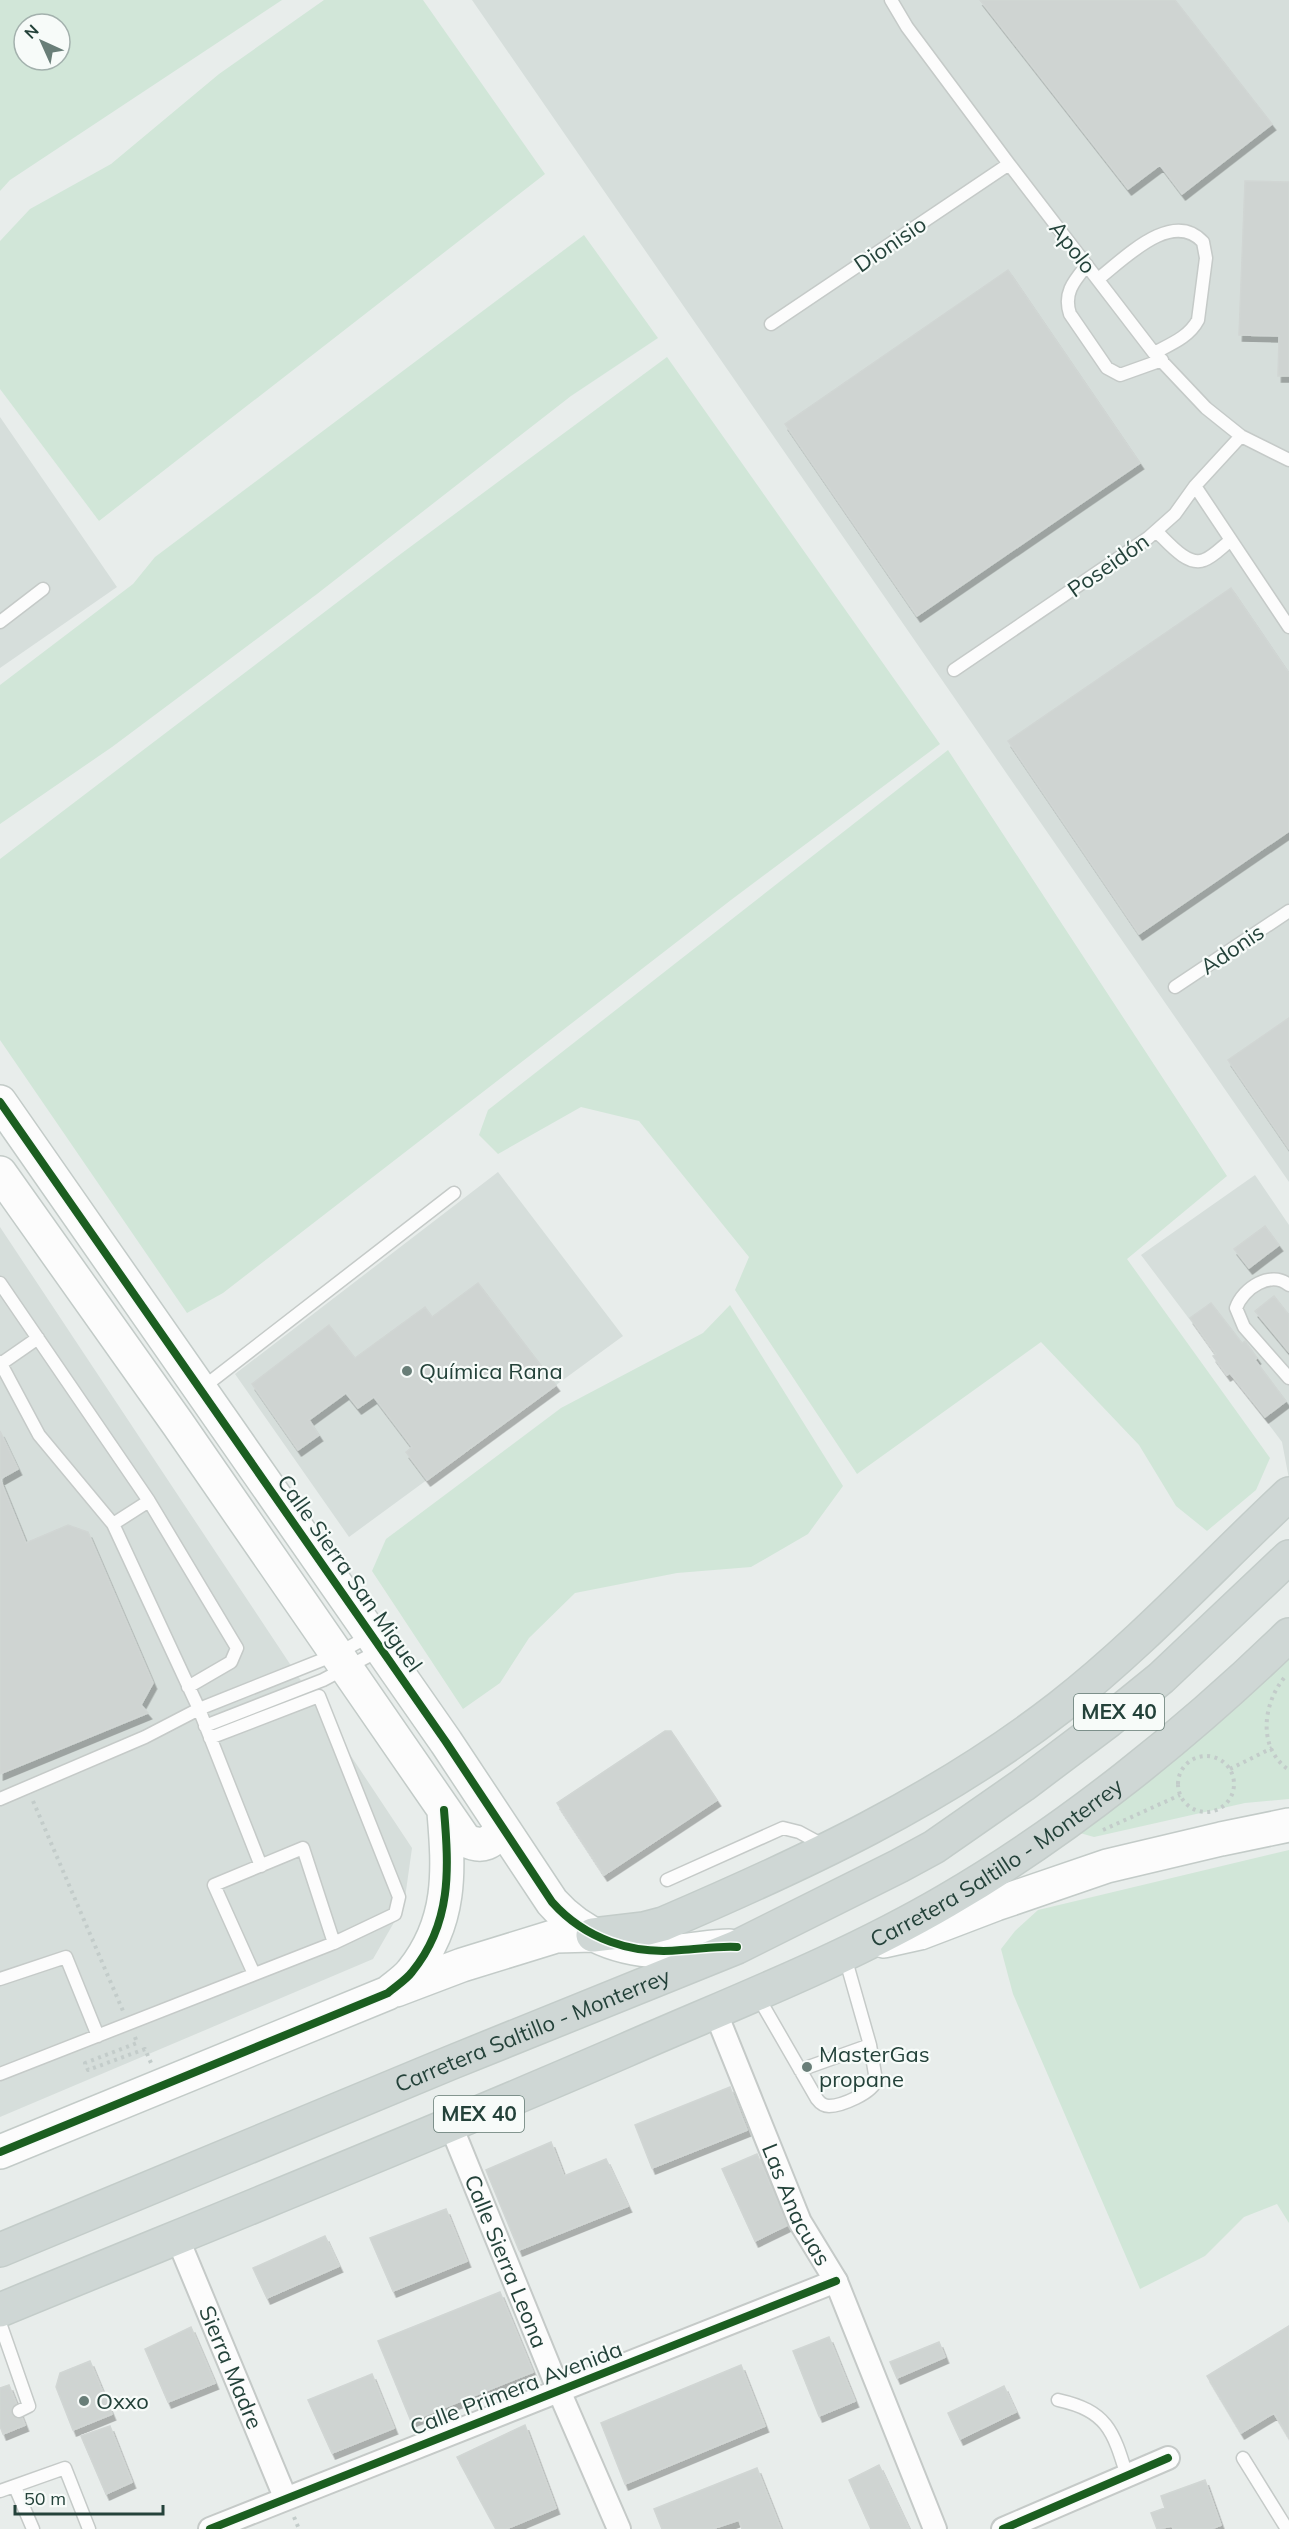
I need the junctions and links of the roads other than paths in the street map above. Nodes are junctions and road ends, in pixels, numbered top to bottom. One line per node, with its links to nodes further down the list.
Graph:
1 (891, 0): 2 (lane, Apolo)
2 (1009, 164): 3 (lane, Apolo); 5 (lane, Dionisio)
3 (1087, 265): 4 (lane, Apolo); 6 (lane)
4 (1098, 279): 6 (lane, Apolo); 6 (lane)
5 (771, 324)
6 (1158, 356): 7 (lane, Apolo)
7 (1241, 436): 8 (lane, Apolo); 9 (lane, Poseidón)
8 (1289, 460)
9 (1195, 486): 10 (lane, Poseidón); 11 (lane)
10 (1156, 531): 11 (lane); 15 (lane, Poseidón)
11 (1231, 540): 14 (lane)
12 (43, 589): 13 (lane)
13 (0, 622)
14 (1289, 627)
15 (954, 670)
16 (1289, 910): 17 (lane, Adonis)
17 (1175, 987)
18 (0, 1102): 26 (street, Calle Sierra San Miguel)
19 (0, 1173): 34 (street)
20 (454, 1192): 26 (lane)
21 (0, 1283): 23 (lane)
22 (1289, 1285): 25 (lane)
23 (38, 1338): 24 (lane); 28 (lane)
24 (1, 1362): 29 (lane)
25 (1289, 1378)
26 (200, 1390): 32 (street, Calle Sierra San Miguel)
27 (1289, 1494): 33 (main road)
28 (149, 1501): 29 (lane); 35 (lane)
29 (113, 1524): 35 (lane)
30 (1289, 1557): 43 (main road, Carretera Saltillo - Monterrey / MEX 40)
31 (1289, 1635): 50 (main road, Carretera Saltillo - Monterrey / MEX 40)
32 (376, 1642): 34 (lane); 42 (street, Calle Sierra San Miguel)
33 (1117, 1659): 43 (main road); 44 (main road)
34 (342, 1662): 36 (lane); 37 (lane); 40 (street)
35 (188, 1687): 36 (lane)
36 (199, 1709): 37 (lane); 39 (lane)
37 (205, 1725): 38 (lane)
38 (210, 1738): 45 (lane); 48 (lane)
39 (0, 1798)
40 (444, 1810): 42 (street); 53 (street)
41 (1289, 1825): 50 (street)
42 (503, 1828): 47 (street, Calle Sierra San Miguel)
43 (934, 1847): 49 (main road, Carretera Saltillo - Monterrey / MEX 40)
44 (828, 1848): 46 (lane); 47 (main road)
45 (261, 1866): 48 (lane); 51 (lane)
46 (668, 1880)
47 (593, 1935): 49 (street, Calle Sierra San Miguel); 53 (street)
48 (334, 1943): 51 (lane)
49 (737, 1947): 63 (main road, Carretera Saltillo - Monterrey / MEX 40)
50 (851, 1949): 54 (main road, Carretera Saltillo - Monterrey / MEX 40); 57 (lane)
51 (254, 1974): 56 (lane)
52 (0, 1979): 56 (lane)
53 (388, 1993): 61 (street)
54 (756, 1994): 55 (main road, Carretera Saltillo - Monterrey / MEX 40); 58 (lane)
55 (715, 2011): 60 (main road, Carretera Saltillo - Monterrey / MEX 40); 64 (street, Las Anacuas)
56 (98, 2036): 59 (lane)
57 (870, 2045): 58 (lane); 58 (lane)
58 (800, 2070)
59 (0, 2074)
60 (451, 2126): 62 (main road, Carretera Saltillo - Monterrey / MEX 40); 67 (street, Calle Sierra Leona)
61 (0, 2152)
62 (177, 2237): 65 (main road, Carretera Saltillo - Monterrey / MEX 40); 75 (street, Sierra Madre)
63 (0, 2250)
64 (836, 2281): 67 (street, Calle Primera Avenida); 80 (street, Las Anacuas)
65 (0, 2310)
66 (0, 2323): 69 (lane)
67 (559, 2391): 75 (street, Calle Primera Avenida); 79 (street, Calle Sierra Leona)
68 (1058, 2400): 72 (lane)
69 (24, 2408)
70 (1168, 2458): 72 (street)
71 (1243, 2458): 82 (lane)
72 (1127, 2476): 81 (street)
73 (15, 2487): 74 (lane); 76 (lane); 77 (lane)
74 (0, 2491)
75 (285, 2497): 78 (street, Calle Primera Avenida)
76 (33, 2529)
77 (89, 2529)
78 (210, 2529)
79 (619, 2529)
80 (935, 2529)
81 (1003, 2529)
82 (1287, 2529)

